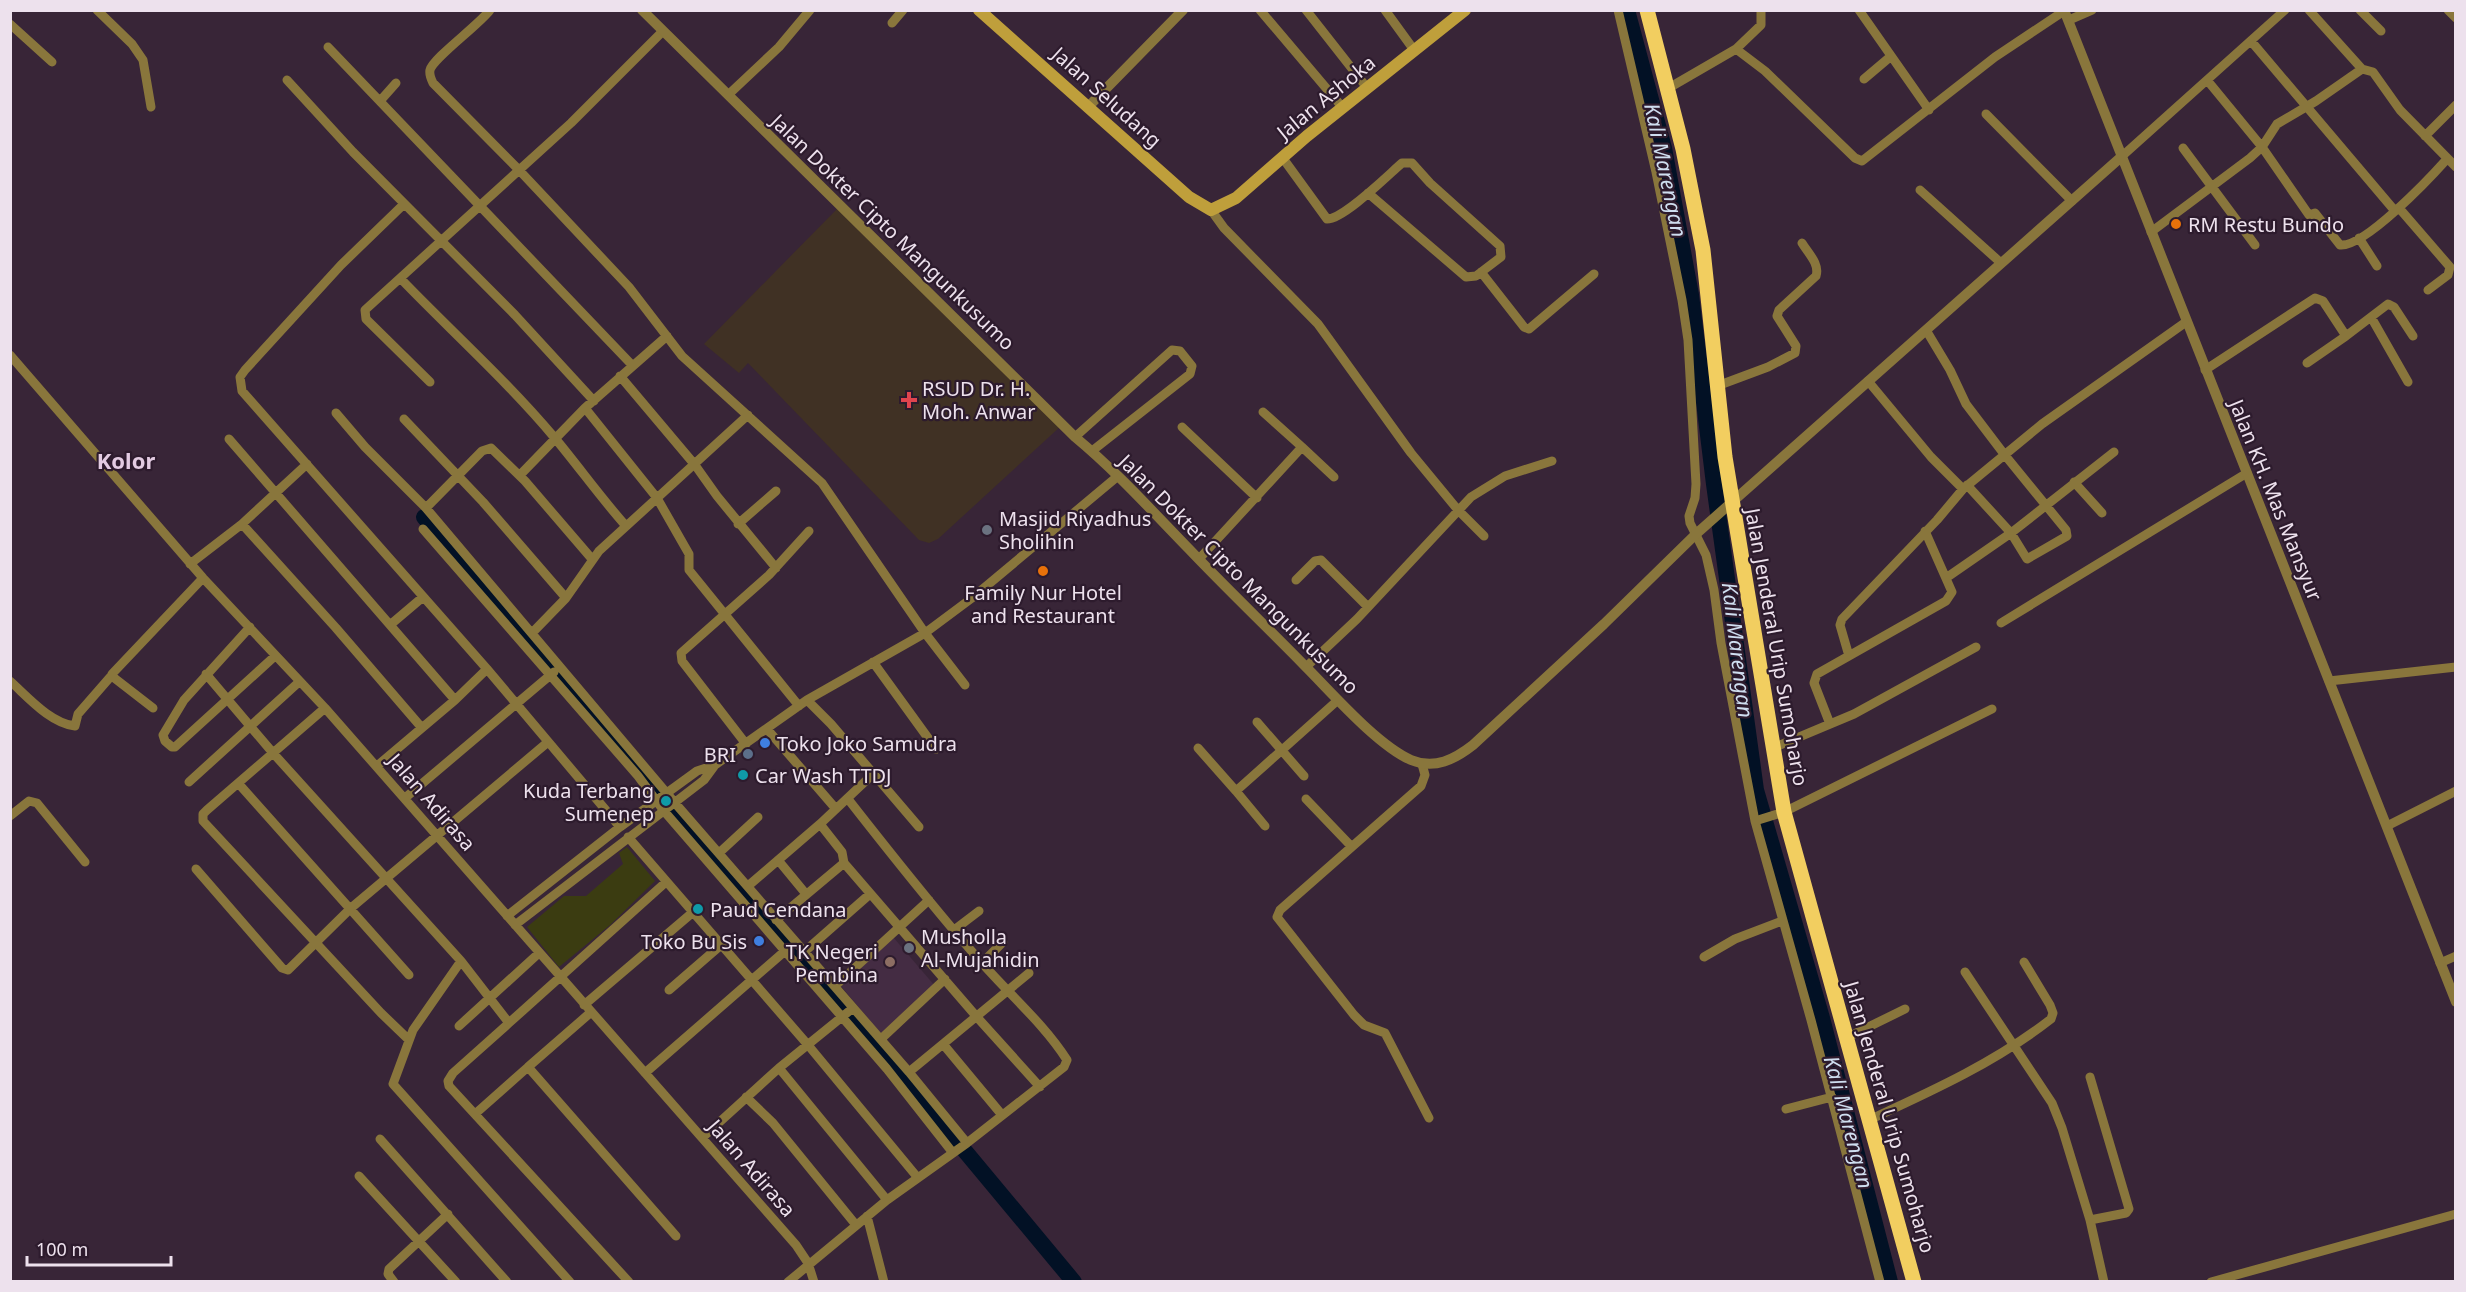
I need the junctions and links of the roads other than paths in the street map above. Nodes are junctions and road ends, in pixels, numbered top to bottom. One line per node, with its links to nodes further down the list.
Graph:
1 (97, 10): 45 (street)
2 (490, 10): 56 (street)
3 (810, 10): 40 (street)
4 (903, 10): 23 (street)
5 (979, 10): 43 (main road, Jalan Seludang)
6 (1183, 10): 43 (street)
7 (1260, 10): 46 (street)
8 (1306, 10): 38 (street)
9 (1385, 10): 30 (street)
10 (1465, 10): 30 (main road, Jalan Ashoka)
11 (1618, 10): 131 (street)
12 (1647, 10): 39 (highway, Jalan Jenderal Urip Sumoharjo)
13 (1761, 10): 29 (street)
14 (1859, 10): 31 (street)
15 (2092, 10): 21 (street)
16 (2285, 10): 27 (street)
17 (2309, 10): 33 (street)
18 (2360, 10): 25 (street)
19 (2448, 10): 22 (street)
20 (644, 11): 26 (street, Jalan Dokter Cipto Mangunkusumo)
21 (2066, 14): 47 (street); 53 (street, Jalan KH. Mas Mansyur)
22 (2456, 18)
23 (892, 23)
24 (10, 24): 32 (street)
25 (2381, 31)
26 (662, 32): 40 (street, Jalan Dokter Cipto Mangunkusumo); 56 (street)
27 (2251, 41): 36 (street); 44 (street)
28 (328, 47): 41 (street)
29 (1736, 49): 39 (street); 47 (street)
30 (1414, 50): 38 (main road, Jalan Ashoka)
31 (1890, 57): 34 (street); 47 (street)
32 (52, 62)
33 (2362, 69): 44 (street); 49 (street)
34 (1864, 79)
35 (288, 80): 61 (street)
36 (2207, 80): 50 (street); 53 (street)
37 (396, 83): 41 (street)
38 (1368, 89): 46 (main road, Jalan Ashoka)
39 (1667, 89): 91 (highway, Jalan Jenderal Urip Sumoharjo)
40 (728, 95): 99 (street, Jalan Dokter Cipto Mangunkusumo)
41 (380, 101): 62 (street)
42 (2456, 105): 49 (street)
43 (1089, 106): 63 (main road, Jalan Seludang)
44 (2306, 106): 50 (street); 64 (street)
45 (151, 107)
46 (1343, 108): 52 (main road, Jalan Ashoka)
47 (1929, 110)
48 (1986, 114): 60 (street)
49 (2425, 136): 54 (street)
50 (2262, 147): 57 (street); 66 (street)
51 (2183, 148): 57 (street)
52 (1282, 157): 59 (street); 63 (main road, Jalan Ashoka)
53 (2120, 158): 60 (street); 65 (street, Jalan KH. Mas Mansyur)
54 (2447, 159): 55 (street); 64 (street)
55 (2456, 167)
56 (519, 170): 62 (street); 80 (street)
57 (2212, 188): 65 (street); 69 (street)
58 (1920, 190): 70 (street)
59 (1368, 194): 73 (street); 73 (street)
60 (2072, 201): 70 (street)
61 (404, 204): 67 (street); 107 (street)
62 (478, 206): 67 (street); 85 (street)
63 (1211, 210): 123 (street)
64 (2397, 210): 66 (street); 71 (street)
65 (2151, 232): 78 (street, Jalan KH. Mas Mansyur)
66 (2359, 238): 72 (street)
67 (440, 240): 75 (street); 92 (street)
68 (1802, 243): 91 (street)
69 (2255, 245)
70 (2001, 263): 79 (street)
71 (2453, 265): 76 (street)
72 (2377, 266)
73 (1481, 272): 74 (street)
74 (1594, 274)
75 (401, 279): 89 (street); 100 (street)
76 (2428, 290)
77 (2371, 317): 81 (street); 82 (street); 90 (street)
78 (2186, 322): 86 (street, Jalan KH. Mas Mansyur); 105 (street)
79 (1926, 330): 88 (street); 105 (street)
80 (667, 336): 85 (street); 96 (street)
81 (2346, 336): 84 (street); 86 (street)
82 (2413, 336)
83 (11, 358): 136 (street, Jalan Adirasa)
84 (2307, 363)
85 (632, 365): 87 (street)
86 (2205, 370): 109 (street, Jalan KH. Mas Mansyur)
87 (620, 376): 92 (street); 108 (street)
88 (1868, 381): 115 (street); 121 (street)
89 (430, 382)
90 (2408, 382)
91 (1717, 386): 121 (highway, Jalan Jenderal Urip Sumoharjo)
92 (594, 400): 93 (street)
93 (585, 408): 100 (street); 118 (street)
94 (1263, 412): 102 (street)
95 (336, 413): 122 (street)
96 (748, 415): 108 (street); 149 (street)
97 (404, 419): 112 (street)
98 (1182, 427): 119 (street)
99 (1075, 437): 103 (street, Jalan Dokter Cipto Mangunkusumo); 103 (street)
100 (555, 438): 110 (street); 127 (street)
101 (229, 439): 117 (street)
102 (1302, 447): 113 (street); 119 (street)
103 (1092, 451): 111 (street, Jalan Dokter Cipto Mangunkusumo)
104 (2114, 452): 114 (street)
105 (2004, 454): 115 (street); 120 (street)
106 (1552, 461): 123 (street)
107 (307, 464): 117 (street); 141 (street)
108 (695, 465): 118 (street); 126 (street)
109 (2247, 473): 145 (street); 162 (street, Jalan KH. Mas Mansyur)
110 (520, 475): 112 (street); 134 (street)
111 (1119, 476): 135 (street, Jalan Dokter Cipto Mangunkusumo); 149 (street)
112 (459, 477): 122 (street); 142 (street)
113 (1334, 477)
114 (2074, 482): 120 (street); 124 (street)
115 (1965, 487): 130 (street); 132 (street)
116 (776, 491): 126 (street)
117 (277, 493): 125 (street); 146 (street)
118 (657, 498): 127 (street); 144 (street)
119 (1257, 498): 135 (street)
120 (2046, 506): 132 (street); 132 (street)
121 (1727, 507): 131 (street); 181 (highway, Jalan Jenderal Urip Sumoharjo)
122 (426, 508): 148 (street)
123 (1458, 510): 133 (street); 143 (street)
124 (2102, 513)
125 (242, 524): 136 (street); 176 (street)
126 (738, 524): 137 (street)
127 (626, 526): 134 (street)
128 (423, 529): 160 (street)
129 (809, 531): 137 (street)
130 (1925, 531): 139 (street); 152 (street)
131 (1699, 532): 185 (street); 205 (street)
132 (2011, 533): 139 (street)
133 (1484, 536)
134 (592, 559): 142 (street)
135 (1199, 559): 155 (street, Jalan Dokter Cipto Mangunkusumo)
136 (190, 564): 138 (street, Jalan Adirasa)
137 (776, 568): 144 (street)
138 (203, 578): 147 (street, Jalan Adirasa); 159 (street)
139 (1946, 578): 152 (street)
140 (1296, 580): 143 (street)
141 (423, 597): 146 (street); 157 (street)
142 (566, 598): 148 (street)
143 (1368, 607): 155 (street)
144 (726, 613): 169 (street); 179 (street)
145 (2001, 623)
146 (390, 624): 166 (street)
147 (250, 627): 151 (street, Jalan Adirasa); 158 (street)
148 (532, 633): 154 (street)
149 (925, 633): 153 (street); 164 (street)
150 (1976, 647): 174 (street)
151 (276, 656): 163 (street, Jalan Adirasa); 165 (street)
152 (1850, 656): 174 (street)
153 (873, 662): 169 (street); 182 (street)
154 (559, 667): 160 (street); 194 (street)
155 (1306, 667): 167 (street, Jalan Dokter Cipto Mangunkusumo)
156 (2456, 667): 162 (street)
157 (487, 669): 166 (street); 168 (street)
158 (206, 674): 165 (street); 165 (street)
159 (112, 675): 161 (street); 170 (street)
160 (550, 676): 168 (street); 198 (street)
161 (10, 681)
162 (2329, 681): 208 (street, Jalan KH. Mas Mansyur)
163 (299, 682): 171 (street, Jalan Adirasa); 175 (street)
164 (965, 686)
165 (228, 699): 175 (street)
166 (455, 700): 176 (street)
167 (1338, 700): 183 (street); 185 (street, Jalan Dokter Cipto Mangunkusumo)
168 (516, 703): 178 (street); 195 (street)
169 (803, 703): 177 (street); 188 (street)
170 (153, 708)
171 (325, 708): 184 (street); 187 (street, Jalan Adirasa)
172 (1992, 709): 202 (street)
173 (1257, 722): 183 (street)
174 (1830, 724): 181 (street)
175 (250, 726): 184 (street); 190 (street)
176 (422, 728): 187 (street)
177 (767, 729): 179 (street); 200 (street)
178 (548, 742): 209 (street); 211 (street)
179 (746, 744): 186 (street)
180 (1198, 748): 192 (street)
181 (1773, 748): 202 (highway, Jalan Jenderal Urip Sumoharjo)
182 (936, 749)
183 (1283, 751): 189 (street); 192 (street)
184 (273, 753): 191 (street); 219 (street)
185 (1422, 764): 213 (street)
186 (716, 765): 194 (street); 199 (street)
187 (377, 766): 195 (street, Jalan Adirasa)
188 (872, 775): 196 (street); 210 (street)
189 (1304, 776)
190 (189, 782)
191 (238, 783): 225 (street); 235 (street)
192 (1236, 791): 207 (street)
193 (2456, 791): 208 (street)
194 (668, 793): 198 (street); 199 (street)
195 (405, 798): 211 (street, Jalan Adirasa)
196 (848, 799): 200 (street); 224 (street)
197 (1306, 799): 213 (street)
198 (657, 800): 201 (street); 209 (street)
199 (675, 803): 201 (street); 214 (street)
200 (836, 809): 206 (street)
201 (663, 811): 212 (street); 237 (street)
202 (1778, 814): 205 (street); 264 (highway, Jalan Jenderal Urip Sumoharjo)
203 (10, 816): 216 (street)
204 (758, 817): 214 (street)
205 (1759, 820): 230 (street)
206 (820, 825): 215 (street); 217 (street)
207 (1264, 826)
208 (2387, 826): 245 (street, Jalan KH. Mas Mansyur)
209 (620, 827): 228 (street)
210 (919, 827)
211 (436, 835): 219 (street); 228 (street, Jalan Adirasa)
212 (628, 837): 220 (street); 231 (street)
213 (1351, 846): 281 (street)
214 (719, 853): 221 (street)
215 (778, 860): 221 (street); 222 (street)
216 (85, 862)
217 (844, 863): 222 (street); 223 (street)
218 (196, 869): 235 (street)
219 (388, 878): 225 (street); 242 (street)
220 (666, 882): 227 (street); 249 (street)
221 (747, 886): 229 (street)
222 (806, 894): 229 (street)
223 (870, 894): 232 (street); 238 (street)
224 (929, 900): 232 (street); 233 (street)
225 (351, 908): 235 (street); 248 (street)
226 (979, 911): 233 (street)
227 (692, 913): 236 (street); 258 (street)
228 (507, 916): 231 (street, Jalan Adirasa)
229 (776, 920): 238 (street)
230 (1782, 921): 241 (street); 277 (street)
231 (515, 925): 239 (street, Jalan Adirasa)
232 (899, 927): 251 (street); 252 (street)
233 (954, 930): 244 (street)
234 (1003, 942): 244 (street)
235 (317, 943): 265 (street)
236 (722, 945): 250 (street); 253 (street)
237 (785, 951): 250 (street); 261 (street)
238 (804, 952): 252 (street)
239 (538, 953): 249 (street, Jalan Adirasa); 255 (street)
240 (2456, 956): 245 (street)
241 (1704, 957)
242 (461, 960): 255 (street); 265 (street)
243 (2024, 962): 269 (street)
244 (982, 963): 254 (street)
245 (2440, 963): 256 (street, Jalan KH. Mas Mansyur)
246 (1965, 972): 269 (street)
247 (1029, 973): 254 (street)
248 (409, 975)
249 (560, 976): 258 (street, Jalan Adirasa); 262 (street)
250 (751, 979): 268 (street); 273 (street)
251 (945, 980): 260 (street); 266 (street)
252 (835, 986): 257 (street)
253 (669, 990)
254 (1006, 991): 260 (street); 275 (street)
255 (490, 996): 262 (street); 263 (street)
256 (2456, 1002)
257 (853, 1008): 261 (street); 266 (street)
258 (587, 1009): 270 (street); 273 (street, Jalan Adirasa)
259 (1905, 1009): 264 (street)
260 (976, 1016): 267 (street); 275 (street)
261 (842, 1017): 268 (street); 286 (street)
262 (509, 1023): 279 (street)
263 (459, 1026)
264 (1846, 1038): 282 (highway, Jalan Jenderal Urip Sumoharjo)
265 (408, 1039): 302 (street)
266 (881, 1039): 272 (street)
267 (943, 1044): 272 (street); 280 (street)
268 (808, 1045): 271 (street); 288 (street)
269 (2013, 1045): 282 (street); 293 (street)
270 (528, 1067): 279 (street); 295 (street)
271 (779, 1068): 276 (street); 289 (street)
272 (909, 1072): 285 (street)
273 (645, 1073): 283 (street, Jalan Adirasa)
274 (2090, 1077): 293 (street)
275 (1040, 1087): 280 (street)
276 (747, 1097): 283 (street); 294 (street)
277 (1832, 1097): 278 (street); 307 (street)
278 (1786, 1109)
279 (475, 1114): 303 (street)
280 (1002, 1115): 285 (street)
281 (1429, 1118)
282 (1869, 1119): 308 (highway, Jalan Jenderal Urip Sumoharjo)
283 (702, 1138): 297 (street, Jalan Adirasa)
284 (380, 1139): 290 (street)
285 (965, 1145): 286 (street)
286 (953, 1153): 288 (street)
287 (359, 1176): 296 (street)
288 (918, 1178): 289 (street)
289 (887, 1200): 292 (street)
290 (448, 1214): 296 (street); 301 (street)
291 (2456, 1214): 298 (street)
292 (867, 1216): 294 (street); 306 (street)
293 (2090, 1220): 309 (street)
294 (856, 1225): 297 (street)
295 (676, 1236)
296 (418, 1240): 299 (street); 300 (street)
297 (808, 1263): 304 (street); 305 (street, Jalan Adirasa)
298 (2246, 1277): 310 (street)
299 (394, 1281)
300 (456, 1281)
301 (507, 1281)
302 (570, 1281)
303 (629, 1281)
304 (788, 1281)
305 (814, 1281)
306 (884, 1281)
307 (1880, 1281)
308 (1914, 1281)
309 (2104, 1281)
310 (2211, 1281)

